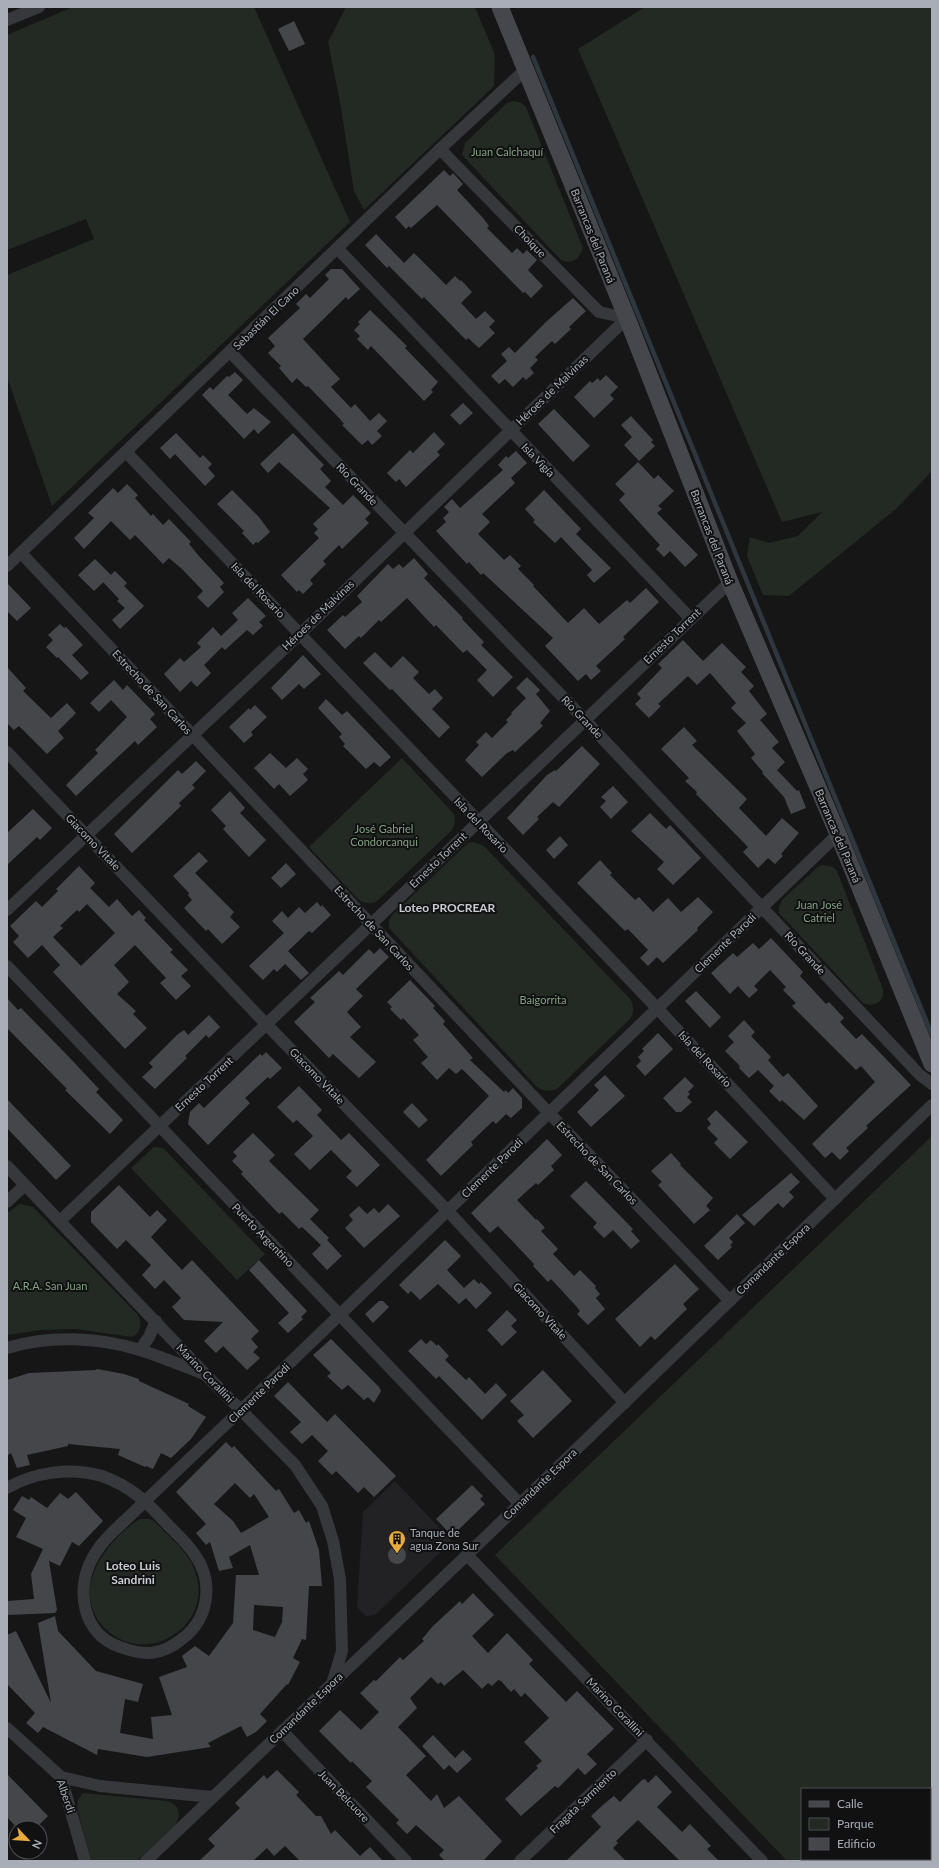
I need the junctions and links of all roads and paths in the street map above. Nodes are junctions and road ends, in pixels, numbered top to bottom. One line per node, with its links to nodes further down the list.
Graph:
1 (39, 7): 3 (street)
2 (500, 7): 4 (street, Barrancas del Paraná)
3 (7, 20)
4 (525, 70): 5 (street, Sebastián El Cano); 7 (street, Barrancas del Paraná)
5 (440, 149): 6 (street, Sebastián El Cano); 7 (street, Choique)
6 (337, 248): 8 (street, Sebastián El Cano); 9 (street, Isla Vigía)
7 (627, 318): 9 (street, Héroes de Malvinas); 14 (street, Barrancas del Paraná)
8 (230, 352): 10 (street, Sebastián El Cano); 11 (street, Río Grande)
9 (510, 431): 11 (street, Héroes de Malvinas); 15 (street, Isla Vigía)
10 (126, 452): 12 (street, Sebastián El Cano); 16 (street, Isla del Rosario)
11 (404, 533): 16 (street, Héroes de Malvinas); 17 (street, Río Grande)
12 (20, 553): 13 (street, Sebastián El Cano); 18 (street, Estrecho de San Carlos)
13 (7, 566)
14 (730, 582): 15 (street, Ernesto Torrent); 21 (street, Barrancas del Paraná)
15 (690, 618): 17 (street, Ernesto Torrent)
16 (300, 634): 18 (street, Héroes de Malvinas); 20 (street, Isla del Rosario)
17 (585, 720): 20 (street, Ernesto Torrent); 23 (street, Río Grande)
18 (192, 734): 22 (street, Héroes de Malvinas); 25 (street, Estrecho de San Carlos)
19 (7, 752): 22 (street, Giacomo Vitale)
20 (478, 822): 25 (street, Ernesto Torrent); 27 (street, Isla del Rosario)
21 (838, 834): 23 (street, Clemente Parodi); 29 (street, Barrancas del Paraná)
22 (86, 835): 24 (street, Héroes de Malvinas); 28 (street, Giacomo Vitale)
23 (762, 907): 27 (street, Clemente Parodi); 30 (street, Río Grande)
24 (7, 910)
25 (372, 925): 28 (street, Ernesto Torrent); 32 (street, Estrecho de San Carlos)
26 (7, 966): 33 (street, Puerto Argentino)
27 (657, 1008): 32 (street, Clemente Parodi); 36 (street, Isla del Rosario)
28 (267, 1025): 33 (street, Ernesto Torrent); 38 (street, Giacomo Vitale)
29 (932, 1064)
30 (932, 1084)
31 (932, 1105): 36 (street, Comandante Espora)
32 (549, 1113): 38 (street, Clemente Parodi); 40 (street, Estrecho de San Carlos)
33 (159, 1127): 39 (street, Ernesto Torrent); 41 (street, Puerto Argentino)
34 (7, 1166): 35 (street, Marino Corallini)
35 (25, 1185): 37 (street); 39 (street, Marino Corallini)
36 (835, 1199): 40 (street, Comandante Espora)
37 (7, 1202)
38 (447, 1210): 41 (street, Clemente Parodi); 46 (street, Giacomo Vitale)
39 (60, 1221): 42 (street, Marino Corallini)
40 (730, 1301): 46 (street, Comandante Espora)
41 (339, 1315): 47 (street, Clemente Parodi); 50 (street, Puerto Argentino)
42 (156, 1321): 44 (street); 45 (street, Marino Corallini)
43 (7, 1348): 44 (street)
44 (140, 1350): 45 (street)
45 (207, 1376): 47 (street, Marino Corallini)
46 (625, 1403): 50 (street, Comandante Espora)
47 (241, 1410): 49 (street, Clemente Parodi); 52 (street, Marino Corallini)
48 (7, 1488): 49 (street, Clemente Parodi)
49 (146, 1500): 49 (street, Clemente Parodi)
50 (519, 1503): 51 (street, Comandante Espora)
51 (466, 1555): 52 (street, Comandante Espora); 55 (street, Marino Corallini)
52 (333, 1682): 54 (street, Comandante Espora)
53 (7, 1728): 56 (street, Alberdi)
54 (282, 1731): 57 (street, Comandante Espora); 60 (street, Juan Belcuore)
55 (647, 1740): 61 (street, Fragata Sarmiento); 62 (street, Marino Corallini)
56 (61, 1777): 57 (street); 58 (street, Alberdi)
57 (212, 1797): 59 (street, Comandante Espora)
58 (85, 1861)
59 (146, 1861)
60 (406, 1861)
61 (520, 1861)
62 (762, 1861)

